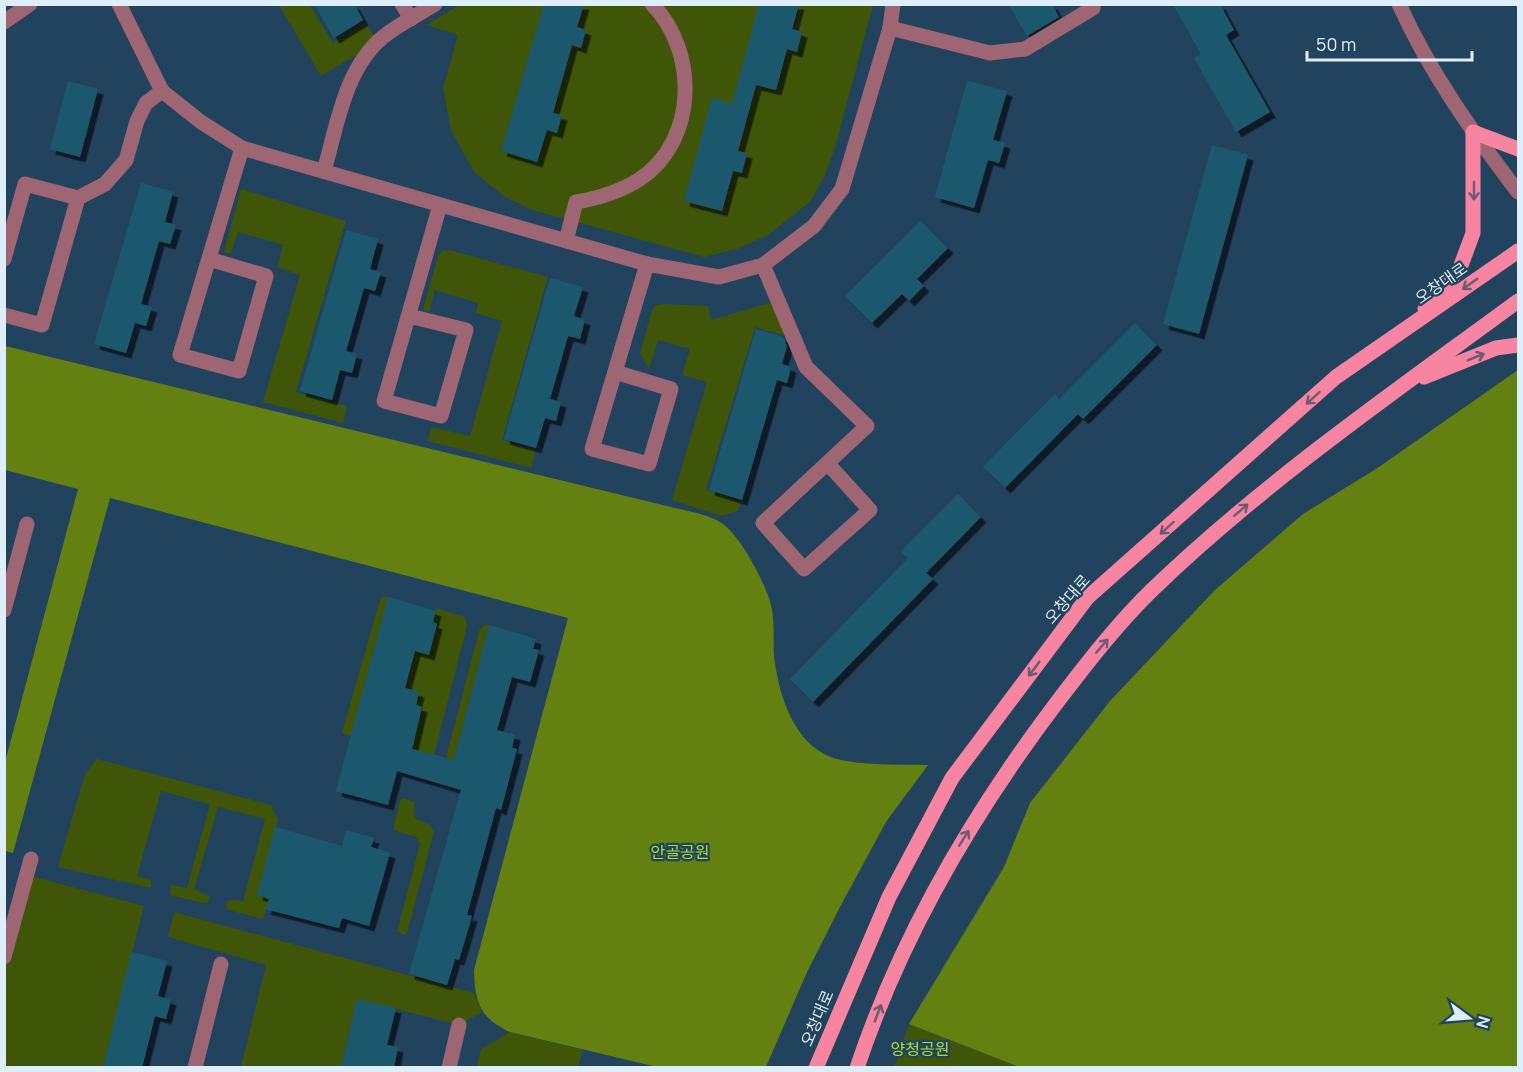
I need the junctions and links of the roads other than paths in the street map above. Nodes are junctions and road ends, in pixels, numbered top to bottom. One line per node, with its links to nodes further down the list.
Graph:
1 (30, 4): 10 (street)
2 (119, 4): 12 (street)
3 (402, 4): 9 (street)
4 (435, 4): 9 (street)
5 (652, 4): 20 (street)
6 (893, 4): 11 (street)
7 (1093, 4): 11 (street)
8 (1399, 4): 13 (street)
9 (411, 19): 16 (street)
10 (4, 22)
11 (890, 28): 25 (street)
12 (162, 91): 14 (street); 18 (street)
13 (1473, 132): 15 (main road); 17 (street); 29 (main road, one-way to 29)
14 (242, 148): 16 (street); 23 (street)
15 (1518, 149)
16 (324, 171): 19 (street)
17 (1518, 192)
18 (78, 198): 22 (street); 27 (street)
19 (440, 205): 20 (street); 28 (street)
20 (566, 241): 24 (street)
21 (1518, 251): 29 (main road, 오창대로, one-way to 29)
22 (4, 259)
23 (209, 259): 23 (street)
24 (647, 264): 25 (street); 31 (street)
25 (763, 265): 33 (street)
26 (1518, 301): 32 (main road)
27 (4, 315)
28 (409, 316): 28 (street)
29 (1412, 325): 42 (main road, 오창대로, one-way to 42)
30 (1518, 345): 32 (main road, one-way to 30)
31 (615, 372): 31 (street)
32 (1402, 387): 43 (main road, one-way to 32)
33 (828, 464): 33 (street)
34 (27, 524): 35 (street)
35 (4, 610)
36 (31, 858): 37 (street)
37 (4, 957)
38 (221, 964): 40 (street)
39 (459, 1025): 41 (street)
40 (195, 1068)
41 (449, 1068)
42 (816, 1068)
43 (857, 1068)

